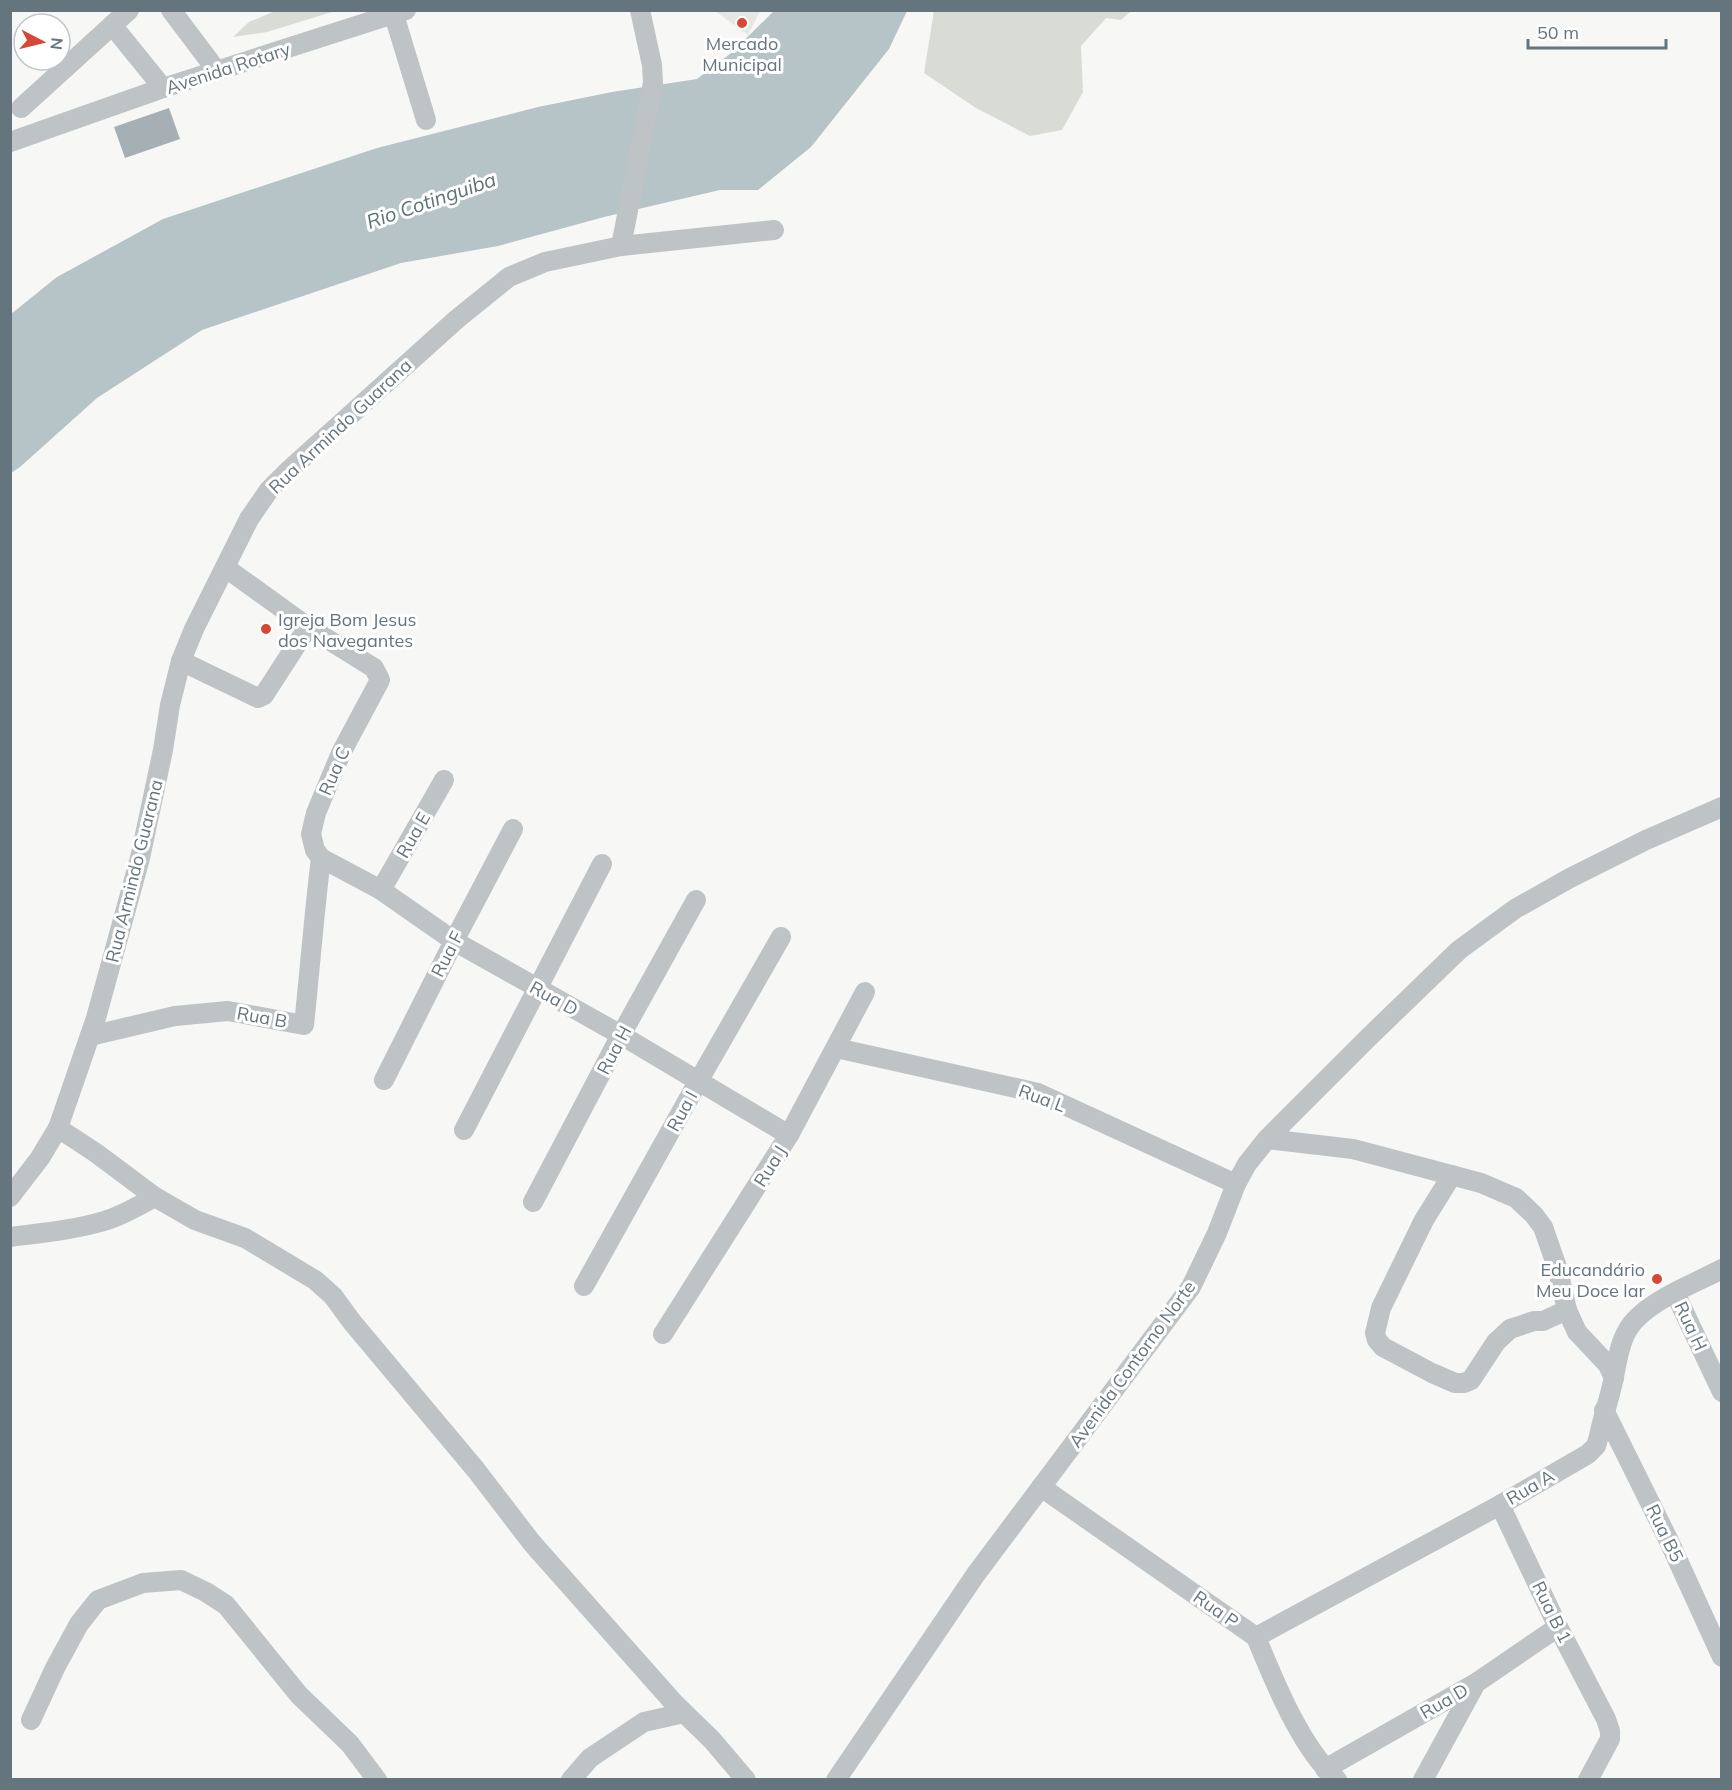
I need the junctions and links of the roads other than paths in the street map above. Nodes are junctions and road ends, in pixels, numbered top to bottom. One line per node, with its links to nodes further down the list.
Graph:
1 (129, 10): 5 (street)
2 (171, 10): 6 (street)
3 (640, 10): 13 (street)
4 (400, 13): 6 (street, Avenida Rotary); 9 (street)
5 (112, 25): 7 (street); 8 (street)
6 (217, 71): 7 (street, Avenida Rotary)
7 (163, 88): 10 (street, Avenida Rotary)
8 (16, 104): 10 (street)
9 (426, 120)
10 (50, 127): 11 (street, Avenida Rotary)
11 (10, 142)
12 (774, 230): 13 (street, Rua Armindo Guarana)
13 (621, 246): 14 (street, Rua Armindo Guarana)
14 (226, 568): 15 (street); 16 (street, Rua Armindo Guarana)
15 (308, 627): 16 (street); 20 (street, Rua C)
16 (181, 662): 29 (street, Rua Armindo Guarana)
17 (444, 780): 22 (street, Rua E)
18 (1722, 807): 36 (street, Avenida Contorno Norte)
19 (513, 829): 25 (street, Rua F)
20 (321, 858): 22 (street, Rua D); 29 (street, Rua B)
21 (602, 864): 26 (street)
22 (381, 890): 25 (street, Rua D)
23 (696, 900): 28 (street, Rua H)
24 (781, 937): 32 (street, Rua I)
25 (454, 941): 26 (street, Rua D); 31 (street, Rua F)
26 (536, 988): 28 (street, Rua D); 34 (street)
27 (865, 992): 30 (street, Rua J)
28 (621, 1035): 32 (street, Rua D); 41 (street, Rua H)
29 (90, 1036): 33 (street, Rua Armindo Guarana)
30 (836, 1048): 35 (street, Rua J); 38 (street, Rua L)
31 (384, 1080)
32 (699, 1080): 35 (street, Rua D); 44 (street, Rua I)
33 (58, 1128): 39 (street, Rua Armindo Guarana); 40 (street)
34 (464, 1130)
35 (789, 1135): 47 (street, Rua J)
36 (1267, 1139): 37 (street); 38 (street, Avenida Contorno Norte)
37 (1452, 1175): 46 (street); 46 (street)
38 (1236, 1184): 51 (street, Avenida Contorno Norte)
39 (10, 1197)
40 (155, 1197): 42 (street); 57 (street)
41 (533, 1202)
42 (10, 1237)
43 (1722, 1269): 45 (street, Rua A)
44 (584, 1286)
45 (1675, 1293): 48 (street, Rua A); 49 (street, Rua H)
46 (1567, 1310): 48 (street)
47 (663, 1334)
48 (1614, 1378): 50 (street, Rua A)
49 (1722, 1392)
50 (1604, 1410): 52 (street, Rua A); 55 (street, Rua B5)
51 (1041, 1487): 54 (street, Rua P); 63 (street, Avenida Contorno Norte)
52 (1500, 1504): 53 (street, Rua B 1); 54 (street, Rua A)
53 (1558, 1627): 56 (street, Rua D); 65 (street, Rua B 1)
54 (1256, 1637): 59 (street, Rua P)
55 (1722, 1657)
56 (1476, 1683): 59 (street, Rua D); 64 (street)
57 (684, 1713): 61 (street); 62 (street)
58 (30, 1720): 60 (street)
59 (1331, 1774)
60 (377, 1779)
61 (572, 1779)
62 (746, 1779)
63 (836, 1779)
64 (1424, 1779)
65 (1588, 1779)

